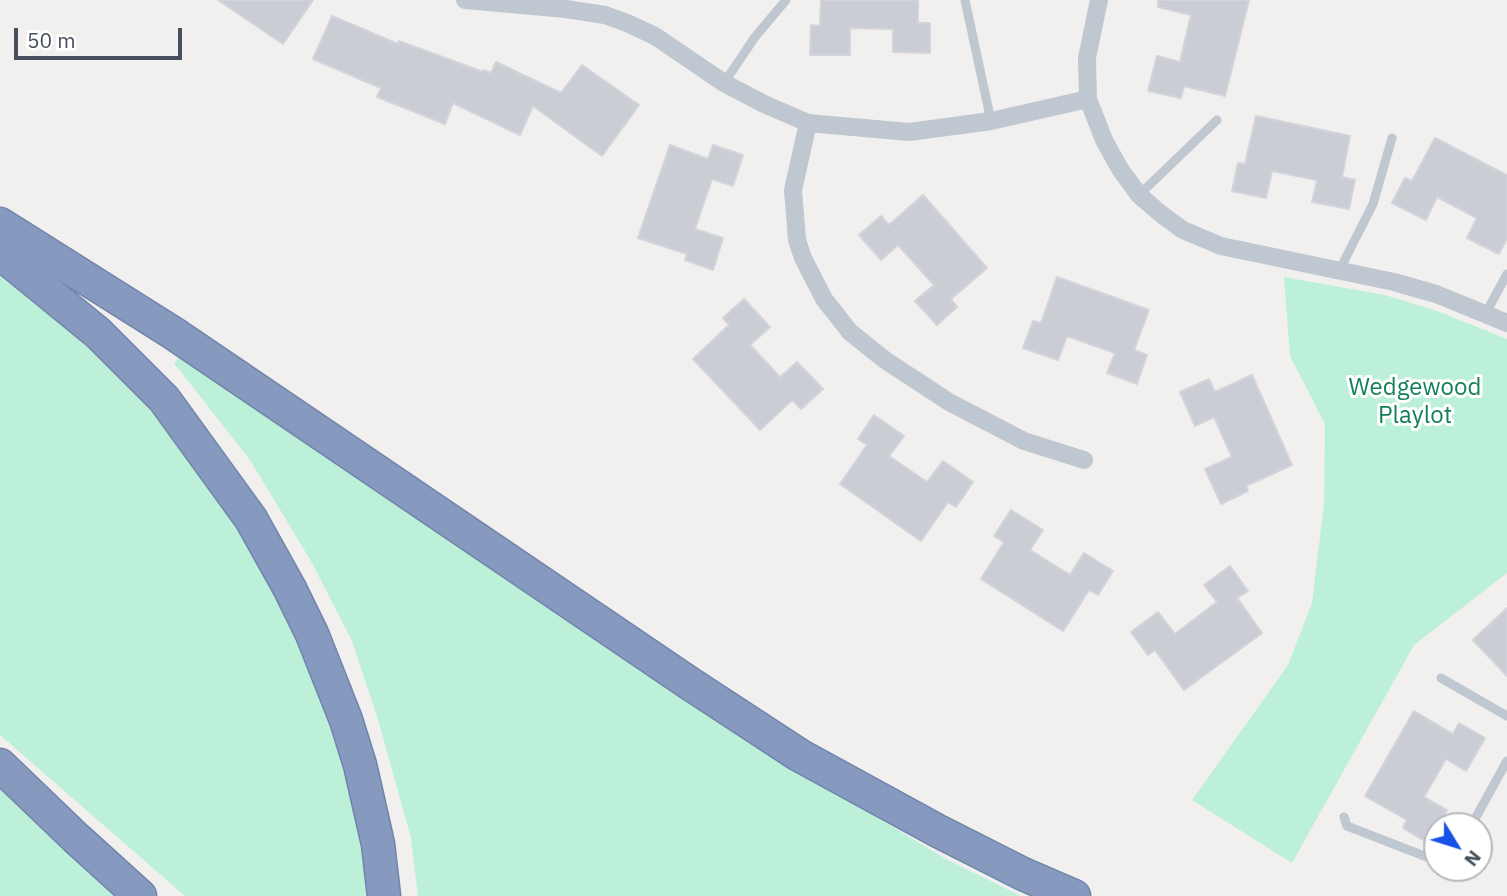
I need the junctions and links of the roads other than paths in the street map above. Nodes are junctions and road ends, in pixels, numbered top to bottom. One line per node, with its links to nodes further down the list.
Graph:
1 (465, 0): 5 (street)
2 (786, 0): 6 (lane)
3 (965, 0): 9 (lane)
4 (1099, 0): 7 (street)
5 (531, 3): 6 (street)
6 (724, 83): 10 (street)
7 (1088, 99): 9 (street); 12 (street)
8 (1217, 120): 12 (lane)
9 (991, 121): 10 (street)
10 (808, 122): 19 (street)
11 (1392, 138): 15 (lane)
12 (1139, 195): 15 (street)
13 (0, 224): 29 (highway)
14 (0, 253): 28 (highway)
15 (1340, 269): 17 (street)
16 (1507, 274): 17 (lane)
17 (1486, 313): 18 (street)
18 (1507, 323)
19 (1084, 460)
20 (1441, 678): 21 (lane)
21 (1507, 716)
22 (1507, 761): 24 (lane)
23 (0, 765): 27 (highway)
24 (1479, 812)
25 (1344, 817): 26 (lane)
26 (1423, 856)
27 (140, 896)
28 (384, 896)
29 (1074, 896)

